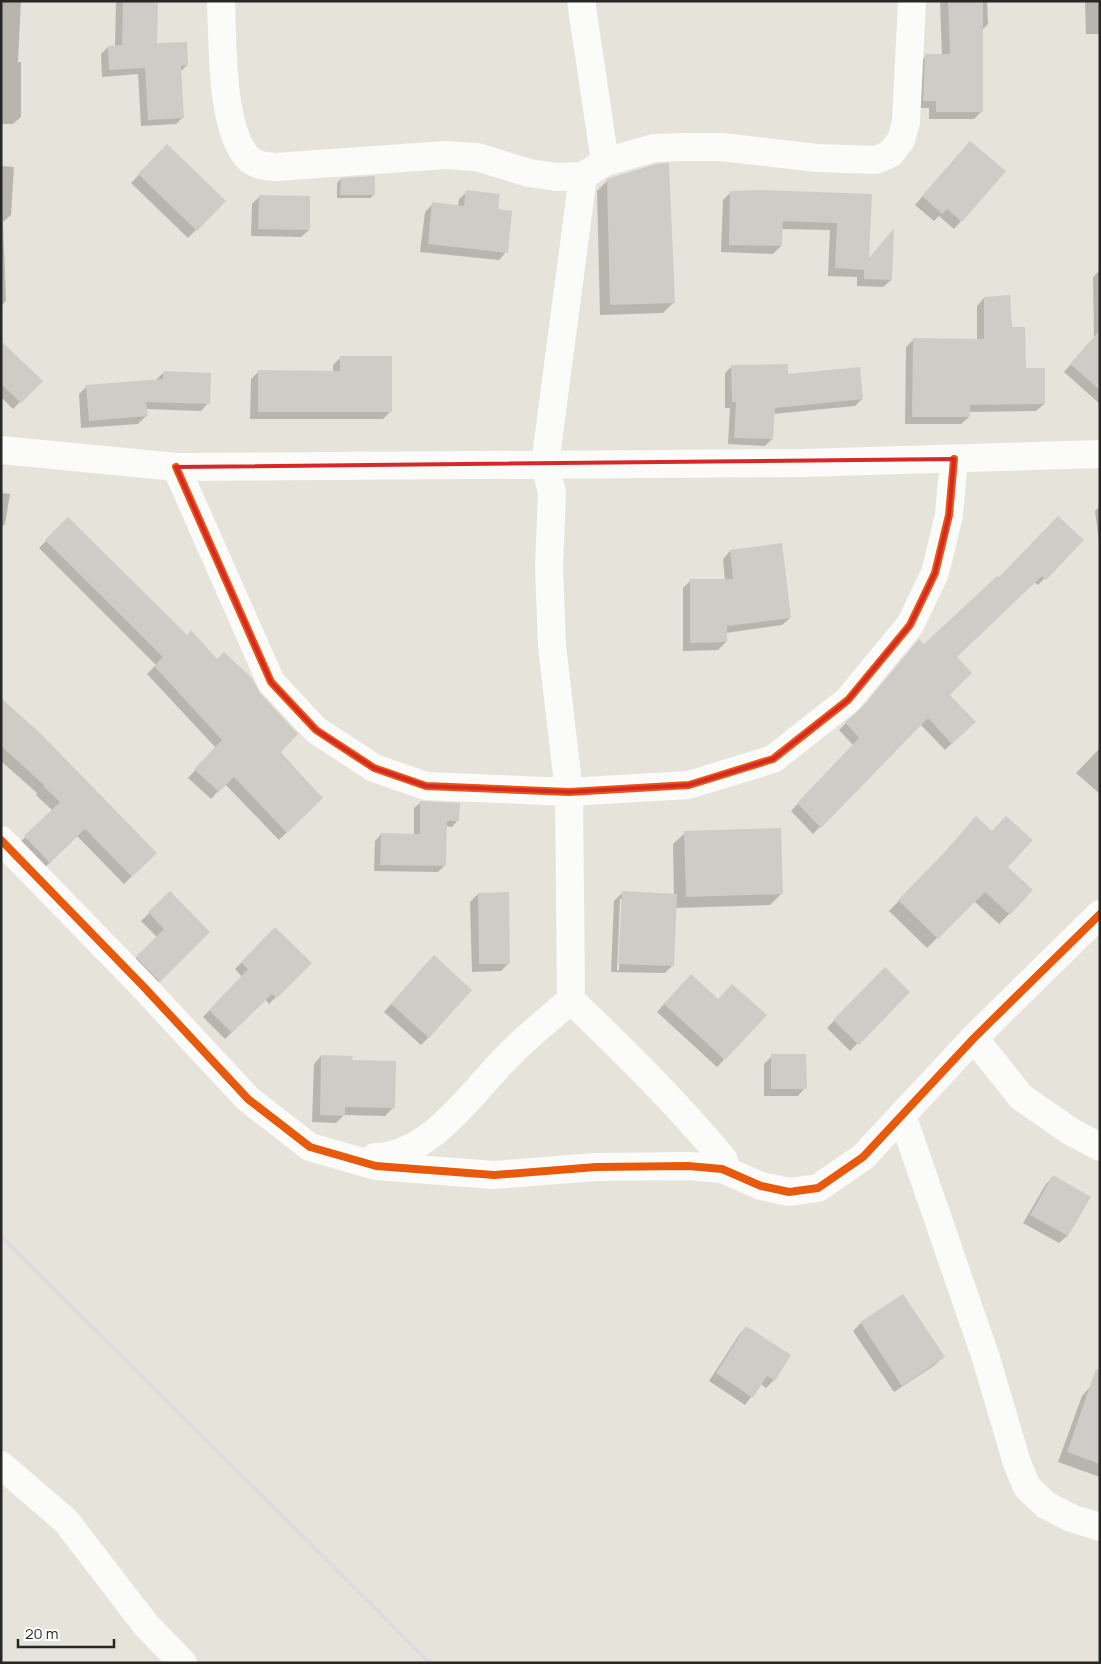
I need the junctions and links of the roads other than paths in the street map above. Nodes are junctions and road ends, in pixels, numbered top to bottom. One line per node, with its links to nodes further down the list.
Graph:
1 (221, 1): 4 (street)
2 (581, 1): 4 (street)
3 (912, 1): 4 (street)
4 (594, 169): 8 (street)
5 (1, 450): 9 (street)
6 (1100, 454): 7 (street)
7 (954, 459): 8 (street); 10 (street)
8 (545, 464): 9 (street); 10 (street)
9 (176, 467): 10 (street)
10 (569, 792): 13 (street)
11 (1, 840): 17 (street)
12 (1100, 914): 14 (street)
13 (571, 1000): 17 (street); 18 (street)
14 (974, 1038): 15 (street); 16 (street)
15 (902, 1115): 18 (street); 20 (street)
16 (1100, 1148)
17 (345, 1158): 18 (street)
18 (722, 1169)
19 (1, 1465): 21 (street)
20 (1100, 1527)
21 (183, 1663)

